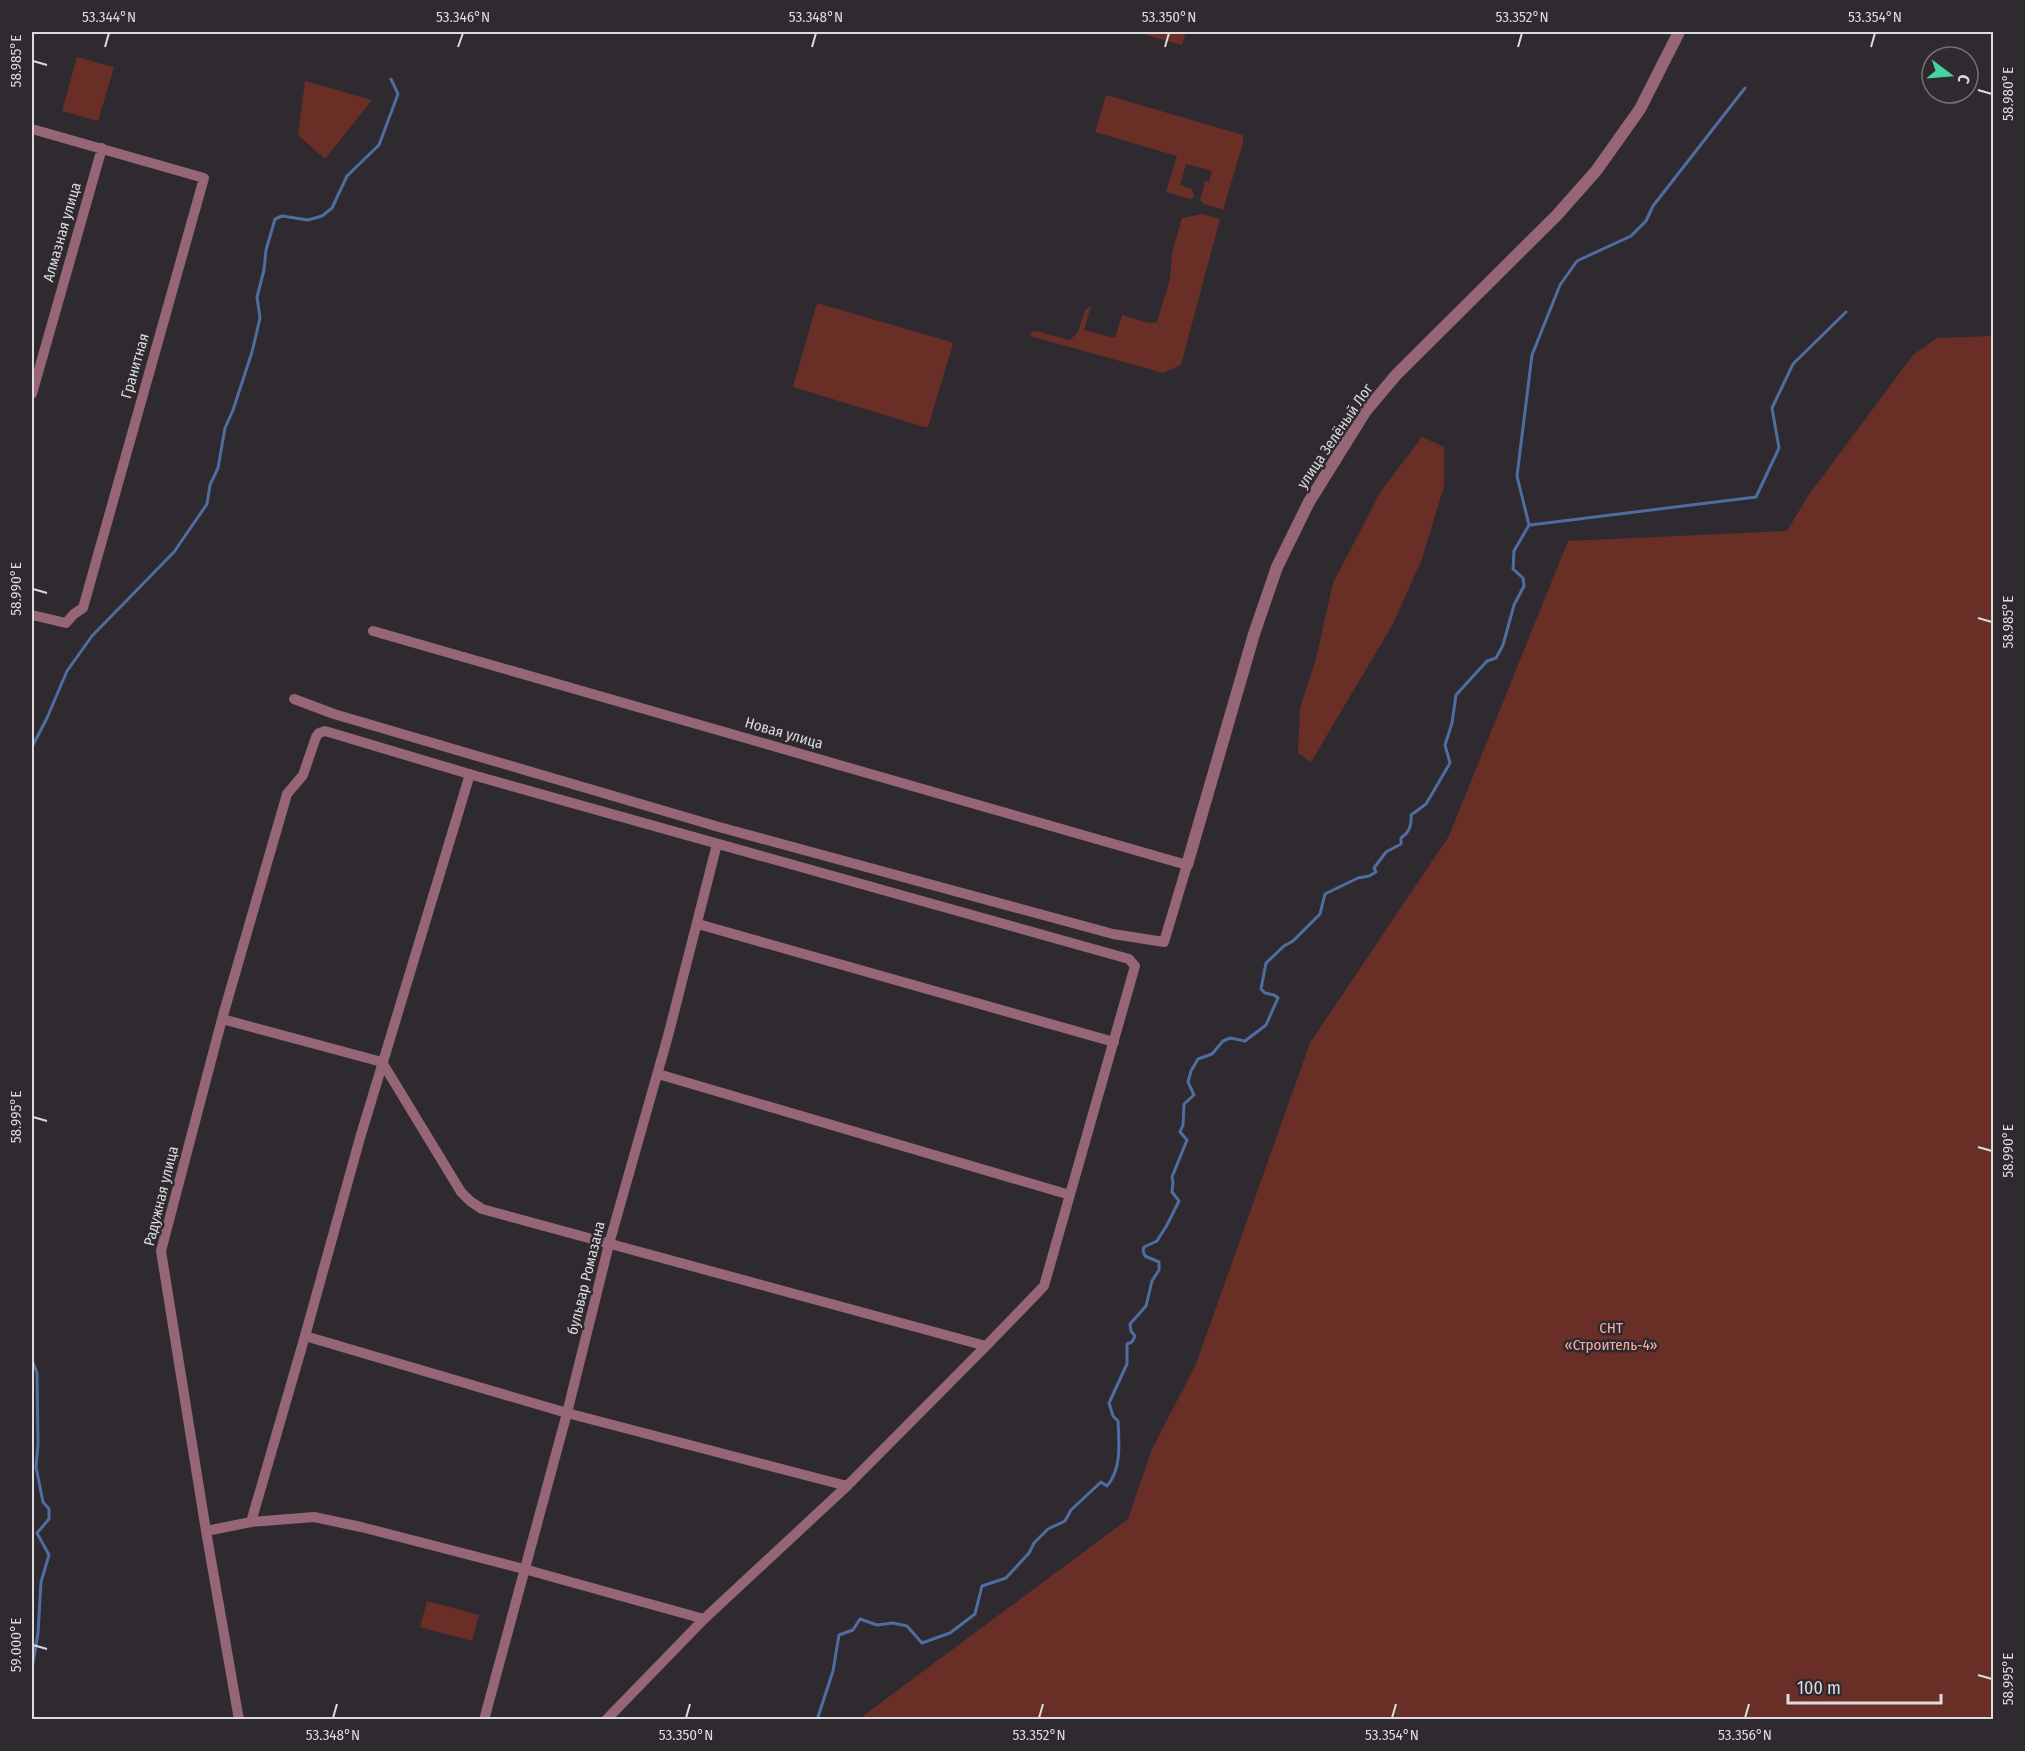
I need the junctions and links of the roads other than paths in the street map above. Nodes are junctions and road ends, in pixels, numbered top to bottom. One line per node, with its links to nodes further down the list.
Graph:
1 (1679, 32): 10 (street, улица Зелёный Лог)
2 (32, 129): 3 (street)
3 (102, 148): 4 (street, Алмазная улица); 5 (street, Гранитная)
4 (32, 394)
5 (32, 615)
6 (374, 631): 10 (street, Новая улица)
7 (294, 699): 10 (street, улица Зелёный Лог)
8 (470, 774): 9 (street); 12 (street, Радужная улица); 14 (street)
9 (717, 844): 11 (street, бульвар Ромазана); 13 (street)
10 (1187, 865)
11 (698, 924): 13 (street); 15 (street, бульвар Ромазана)
12 (222, 1019): 14 (street); 23 (street, Радужная улица)
13 (1114, 1042): 16 (street)
14 (382, 1062): 17 (street); 18 (street)
15 (658, 1074): 16 (street); 17 (street, бульвар Ромазана)
16 (1070, 1195): 19 (street)
17 (609, 1244): 19 (street); 20 (street, бульвар Ромазана)
18 (305, 1336): 20 (street); 22 (street)
19 (986, 1347): 21 (street)
20 (567, 1413): 21 (street); 24 (street, бульвар Ромазана)
21 (847, 1486): 25 (street)
22 (251, 1522): 23 (street); 24 (street)
23 (206, 1532): 26 (street, Радужная улица)
24 (524, 1569): 25 (street); 27 (street, бульвар Ромазана)
25 (704, 1619): 28 (street)
26 (239, 1719)
27 (484, 1719)
28 (606, 1719)

